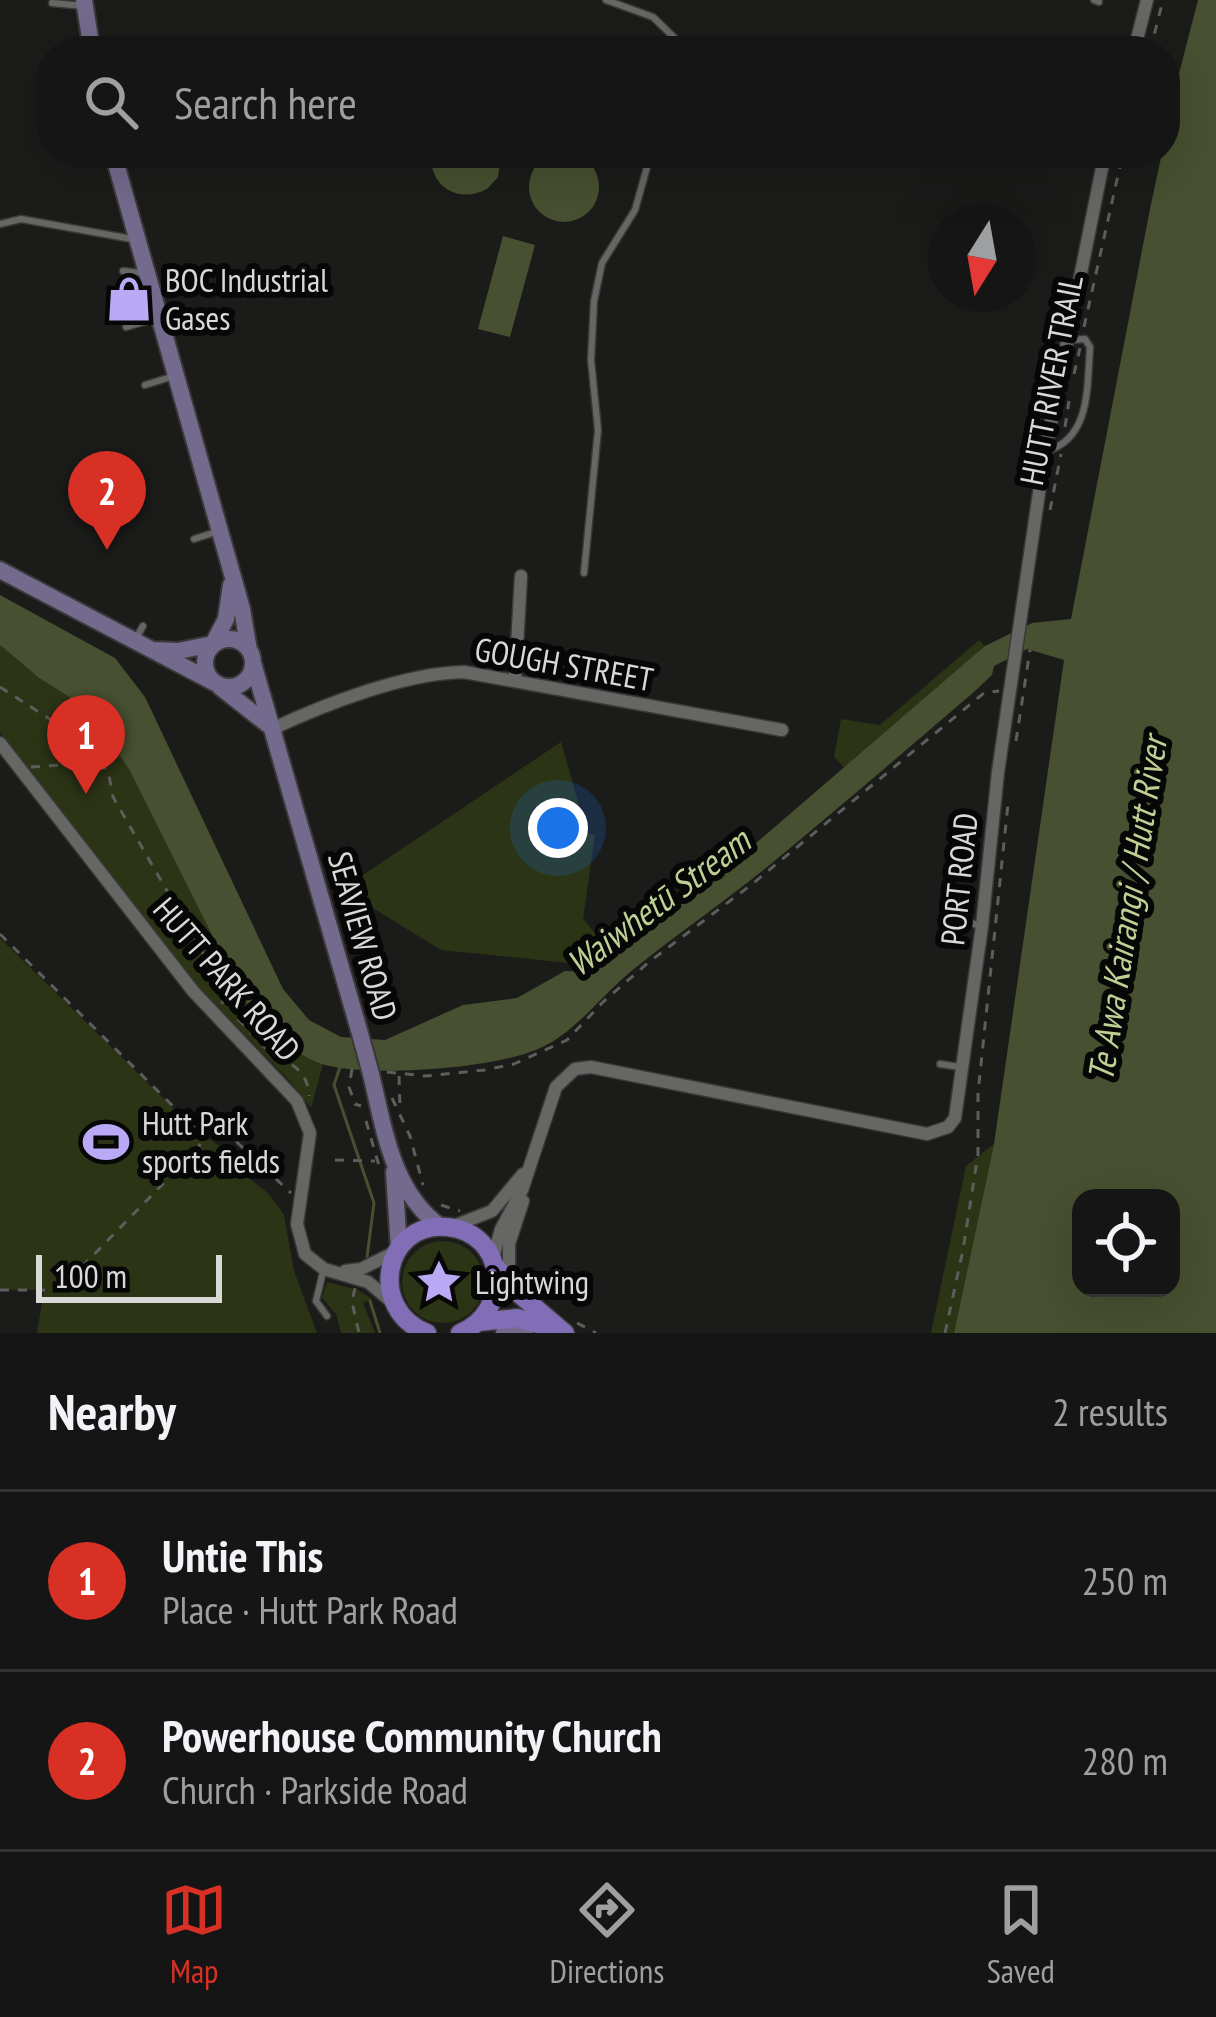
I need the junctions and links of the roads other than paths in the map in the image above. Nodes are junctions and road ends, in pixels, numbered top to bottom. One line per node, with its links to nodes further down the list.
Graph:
1 (606, 0): 6 (lane)
2 (1147, 0): 7 (street)
3 (52, 3): 4 (lane)
4 (85, 3): 5 (main road)
5 (90, 36)
6 (676, 36)
7 (1137, 36)
8 (117, 168): 12 (main road, SEAVIEW ROAD)
9 (647, 168): 24 (lane)
10 (1102, 168): 17 (street, PORT ROAD)
11 (0, 224): 12 (lane)
12 (136, 240): 14 (main road, SEAVIEW ROAD)
13 (123, 271): 14 (lane)
14 (146, 273): 15 (main road, SEAVIEW ROAD)
15 (158, 317): 16 (lane); 18 (main road, SEAVIEW ROAD)
16 (126, 327)
17 (1066, 340): 20 (street, PORT ROAD); 20 (lane)
18 (174, 376): 19 (lane); 21 (main road, SEAVIEW ROAD)
19 (145, 385)
20 (1045, 452): 37 (street, PORT ROAD)
21 (219, 531): 22 (lane); 26 (main road, SEAVIEW ROAD)
22 (194, 539)
23 (0, 570): 29 (main road)
24 (584, 573)
25 (521, 576): 31 (street)
26 (232, 578): 28 (main road, SEAVIEW ROAD); 30 (main road, SEAVIEW ROAD)
27 (143, 626): 29 (lane)
28 (213, 644): 29 (main road); 30 (main road); 32 (main road)
29 (138, 646): 32 (main road)
30 (251, 656): 32 (main road); 33 (main road, SEAVIEW ROAD)
31 (515, 682): 33 (street, GOUGH STREET); 34 (street, GOUGH STREET)
32 (216, 684): 33 (main road)
33 (272, 728): 42 (main road, SEAVIEW ROAD, bridge)
34 (782, 730)
35 (0, 743): 47 (street, HUTT PARK ROAD)
36 (963, 921): 37 (lane)
37 (982, 926): 39 (street, PORT ROAD)
38 (959, 978): 39 (lane)
39 (975, 981): 41 (street, PORT ROAD)
40 (940, 1064): 41 (lane)
41 (963, 1067): 43 (street, PORT ROAD)
42 (394, 1161): 44 (main road, SEAVIEW ROAD); 45 (main road, SEAVIEW ROAD)
43 (529, 1164): 44 (street); 46 (street); 48 (street)
44 (445, 1227): 45 (main road); 46 (main road)
45 (398, 1250): 47 (street); 50 (main road)
46 (494, 1262): 48 (main road); 52 (main road)
47 (328, 1270): 49 (lane); 50 (street)
48 (511, 1285): 51 (main road)
49 (327, 1316)
50 (402, 1319): 53 (main road)
51 (566, 1328): 52 (main road)
52 (470, 1329)
53 (427, 1333)
54 (504, 1333): 55 (main road)
55 (525, 1333)

